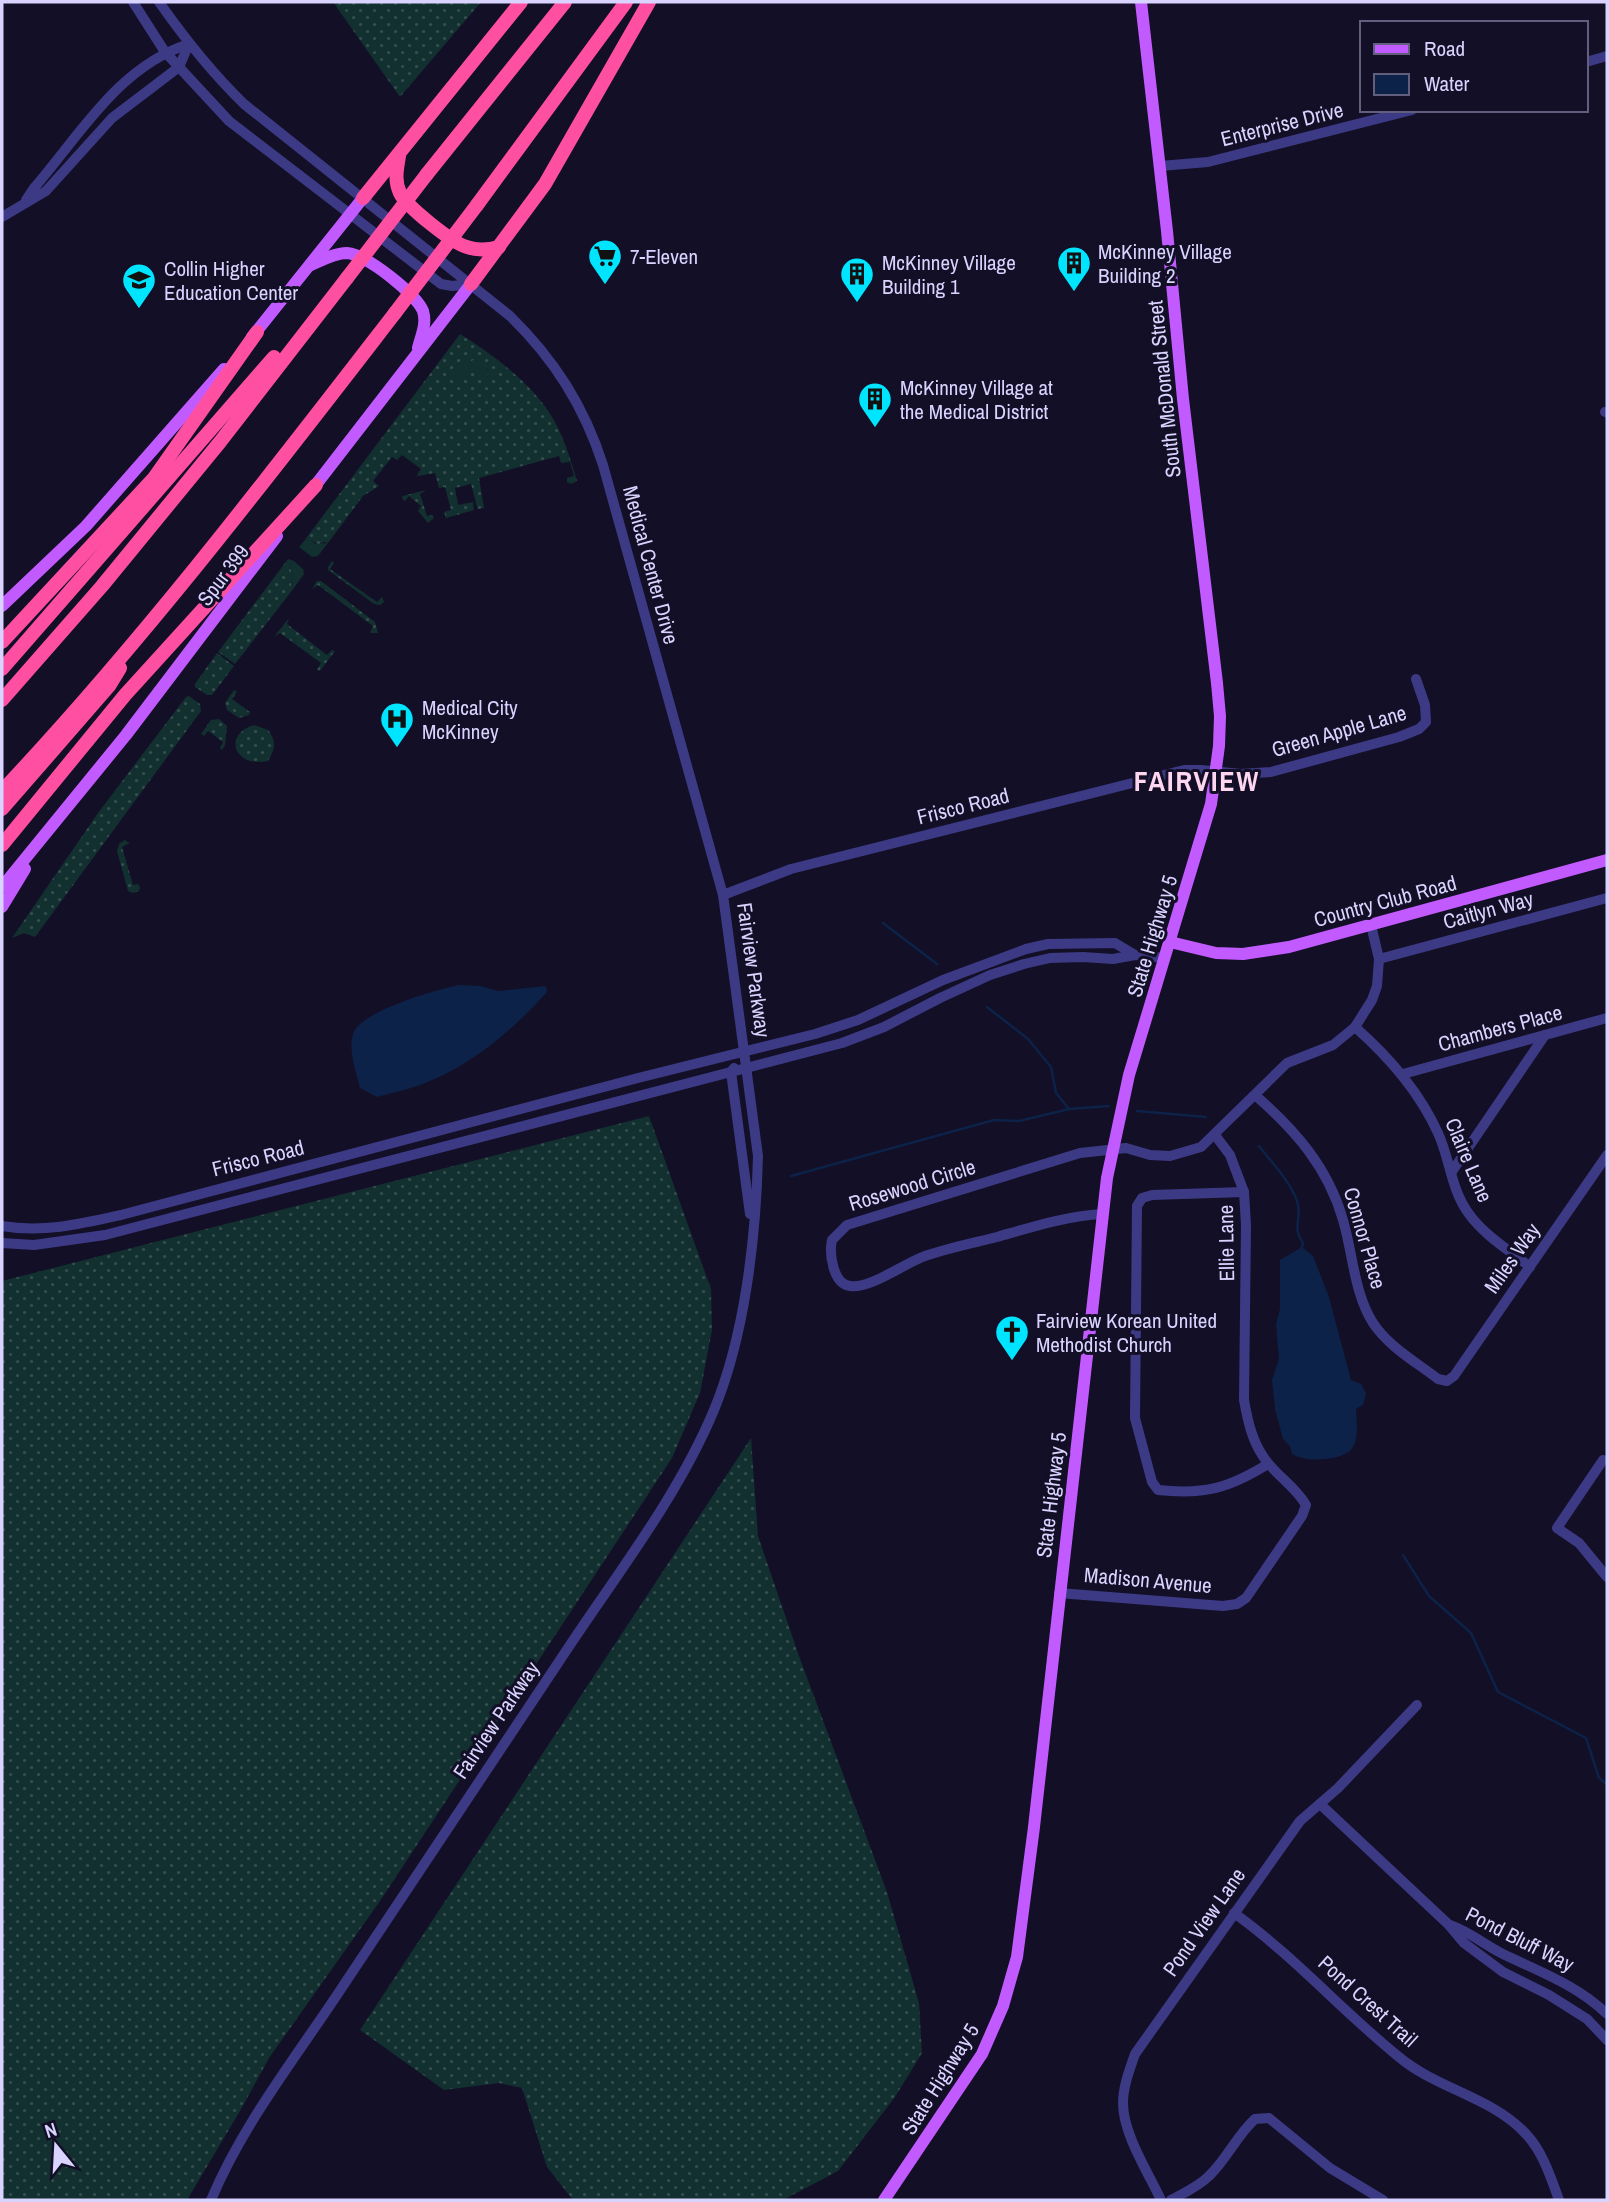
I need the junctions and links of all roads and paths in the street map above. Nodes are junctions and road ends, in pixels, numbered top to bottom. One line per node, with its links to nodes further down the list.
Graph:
1 (133, 2): 9 (street)
2 (159, 2): 8 (street, Medical Center Drive)
3 (521, 2): 14 (highway)
4 (565, 2): 23 (highway, bridge)
5 (626, 2): 28 (highway, bridge)
6 (649, 2): 20 (highway)
7 (1141, 2): 15 (main road, South McDonald Street)
8 (189, 44): 9 (street); 12 (street); 16 (street, Medical Center Drive)
9 (165, 52): 12 (street); 17 (street)
10 (1607, 56): 11 (street)
11 (1588, 61)
12 (178, 67): 17 (street); 18 (street)
13 (1404, 112): 15 (street, Enterprise Drive)
14 (399, 154): 16 (highway); 20 (highway)
15 (1160, 166): 33 (main road, South McDonald Street)
16 (363, 198): 18 (main road); 22 (street, Medical Center Drive)
17 (25, 202): 19 (street)
18 (350, 214): 21 (main road); 22 (street)
19 (2, 217)
20 (499, 247): 22 (highway)
21 (308, 266): 24 (main road); 25 (main road)
22 (471, 284): 25 (main road, Spur 399); 40 (street, Medical Center Drive)
23 (324, 306): 30 (highway); 32 (highway)
24 (257, 332): 27 (main road); 29 (highway)
25 (416, 355): 26 (main road, Spur 399)
26 (316, 485): 36 (main road, Spur 399); 37 (highway)
27 (2, 606)
28 (141, 634): 34 (highway); 35 (highway)
29 (2, 642)
30 (2, 669)
31 (1416, 679): 33 (street, Green Apple Lane)
32 (2, 701)
33 (1216, 772): 40 (street, Frisco Road); 44 (main road, State Highway 5)
34 (2, 791)
35 (2, 809)
36 (51, 828): 39 (main road, Spur 399); 42 (main road)
37 (2, 845)
38 (1607, 860): 43 (main road, Country Club Road)
39 (2, 887)
40 (723, 895): 53 (street, Fairview Parkway)
41 (1607, 898): 47 (street, Caitlyn Way)
42 (2, 907)
43 (1371, 925): 44 (main road, Country Club Road); 47 (street)
44 (1170, 942): 46 (main road, State Highway 5)
45 (1135, 955): 46 (street); 48 (street, Frisco Road); 49 (street)
46 (1165, 958): 61 (main road, State Highway 5)
47 (1379, 959): 51 (street)
48 (934, 984): 49 (street); 53 (street, Frisco Road)
49 (940, 998): 54 (street)
50 (1607, 1018): 52 (street, Chambers Place)
51 (1355, 1027): 56 (street, Claire Lane); 57 (street)
52 (1545, 1035): 56 (street, Chambers Place); 64 (street)
53 (746, 1051): 54 (street, Fairview Parkway); 55 (street, Fairview Parkway); 58 (street, Frisco Road)
54 (748, 1068): 55 (street); 70 (street, Fairview Parkway)
55 (731, 1072): 59 (street); 70 (street, Fairview Parkway)
56 (1403, 1074): 64 (street, Claire Lane)
57 (1255, 1095): 60 (street); 74 (street, Connor Place)
58 (564, 1097): 59 (street); 63 (street, Frisco Road)
59 (568, 1114): 65 (street)
60 (1215, 1135): 61 (street); 66 (street, Ellie Lane)
61 (1114, 1148): 67 (main road, State Highway 5); 67 (street, Rosewood Circle)
62 (1607, 1155): 73 (street, Miles Way)
63 (334, 1158): 65 (street); 69 (street, Frisco Road)
64 (1451, 1173): 73 (street, Claire Lane)
65 (339, 1174): 71 (street)
66 (1244, 1192): 76 (street, Ellie Lane); 76 (street)
67 (1102, 1214): 79 (main road, State Highway 5)
68 (2, 1226): 69 (street, Frisco Road)
69 (72, 1227): 71 (street)
70 (751, 1236): 86 (street, Fairview Parkway)
71 (73, 1241): 72 (street)
72 (2, 1243)
73 (1530, 1267): 74 (street, Miles Way)
74 (1447, 1381)
75 (1603, 1460): 78 (street)
76 (1268, 1464): 77 (street, Ellie Lane)
77 (1306, 1505): 79 (street, Madison Avenue)
78 (1607, 1577)
79 (1059, 1592): 87 (main road, State Highway 5)
80 (1417, 1705): 81 (street, Pond View Lane)
81 (1320, 1804): 82 (street, Pond View Lane); 83 (street, Pond Bluff Way)
82 (1234, 1913): 88 (street, Pond View Lane); 91 (street, Pond Crest Trail)
83 (1448, 1924): 84 (street, Pond Bluff Way); 85 (street, Pond Bluff Way)
84 (1607, 2014)
85 (1607, 2040)
86 (211, 2200)
87 (884, 2200)
88 (1161, 2200)
89 (1171, 2200): 90 (street)
90 (1383, 2200)
91 (1559, 2200)

